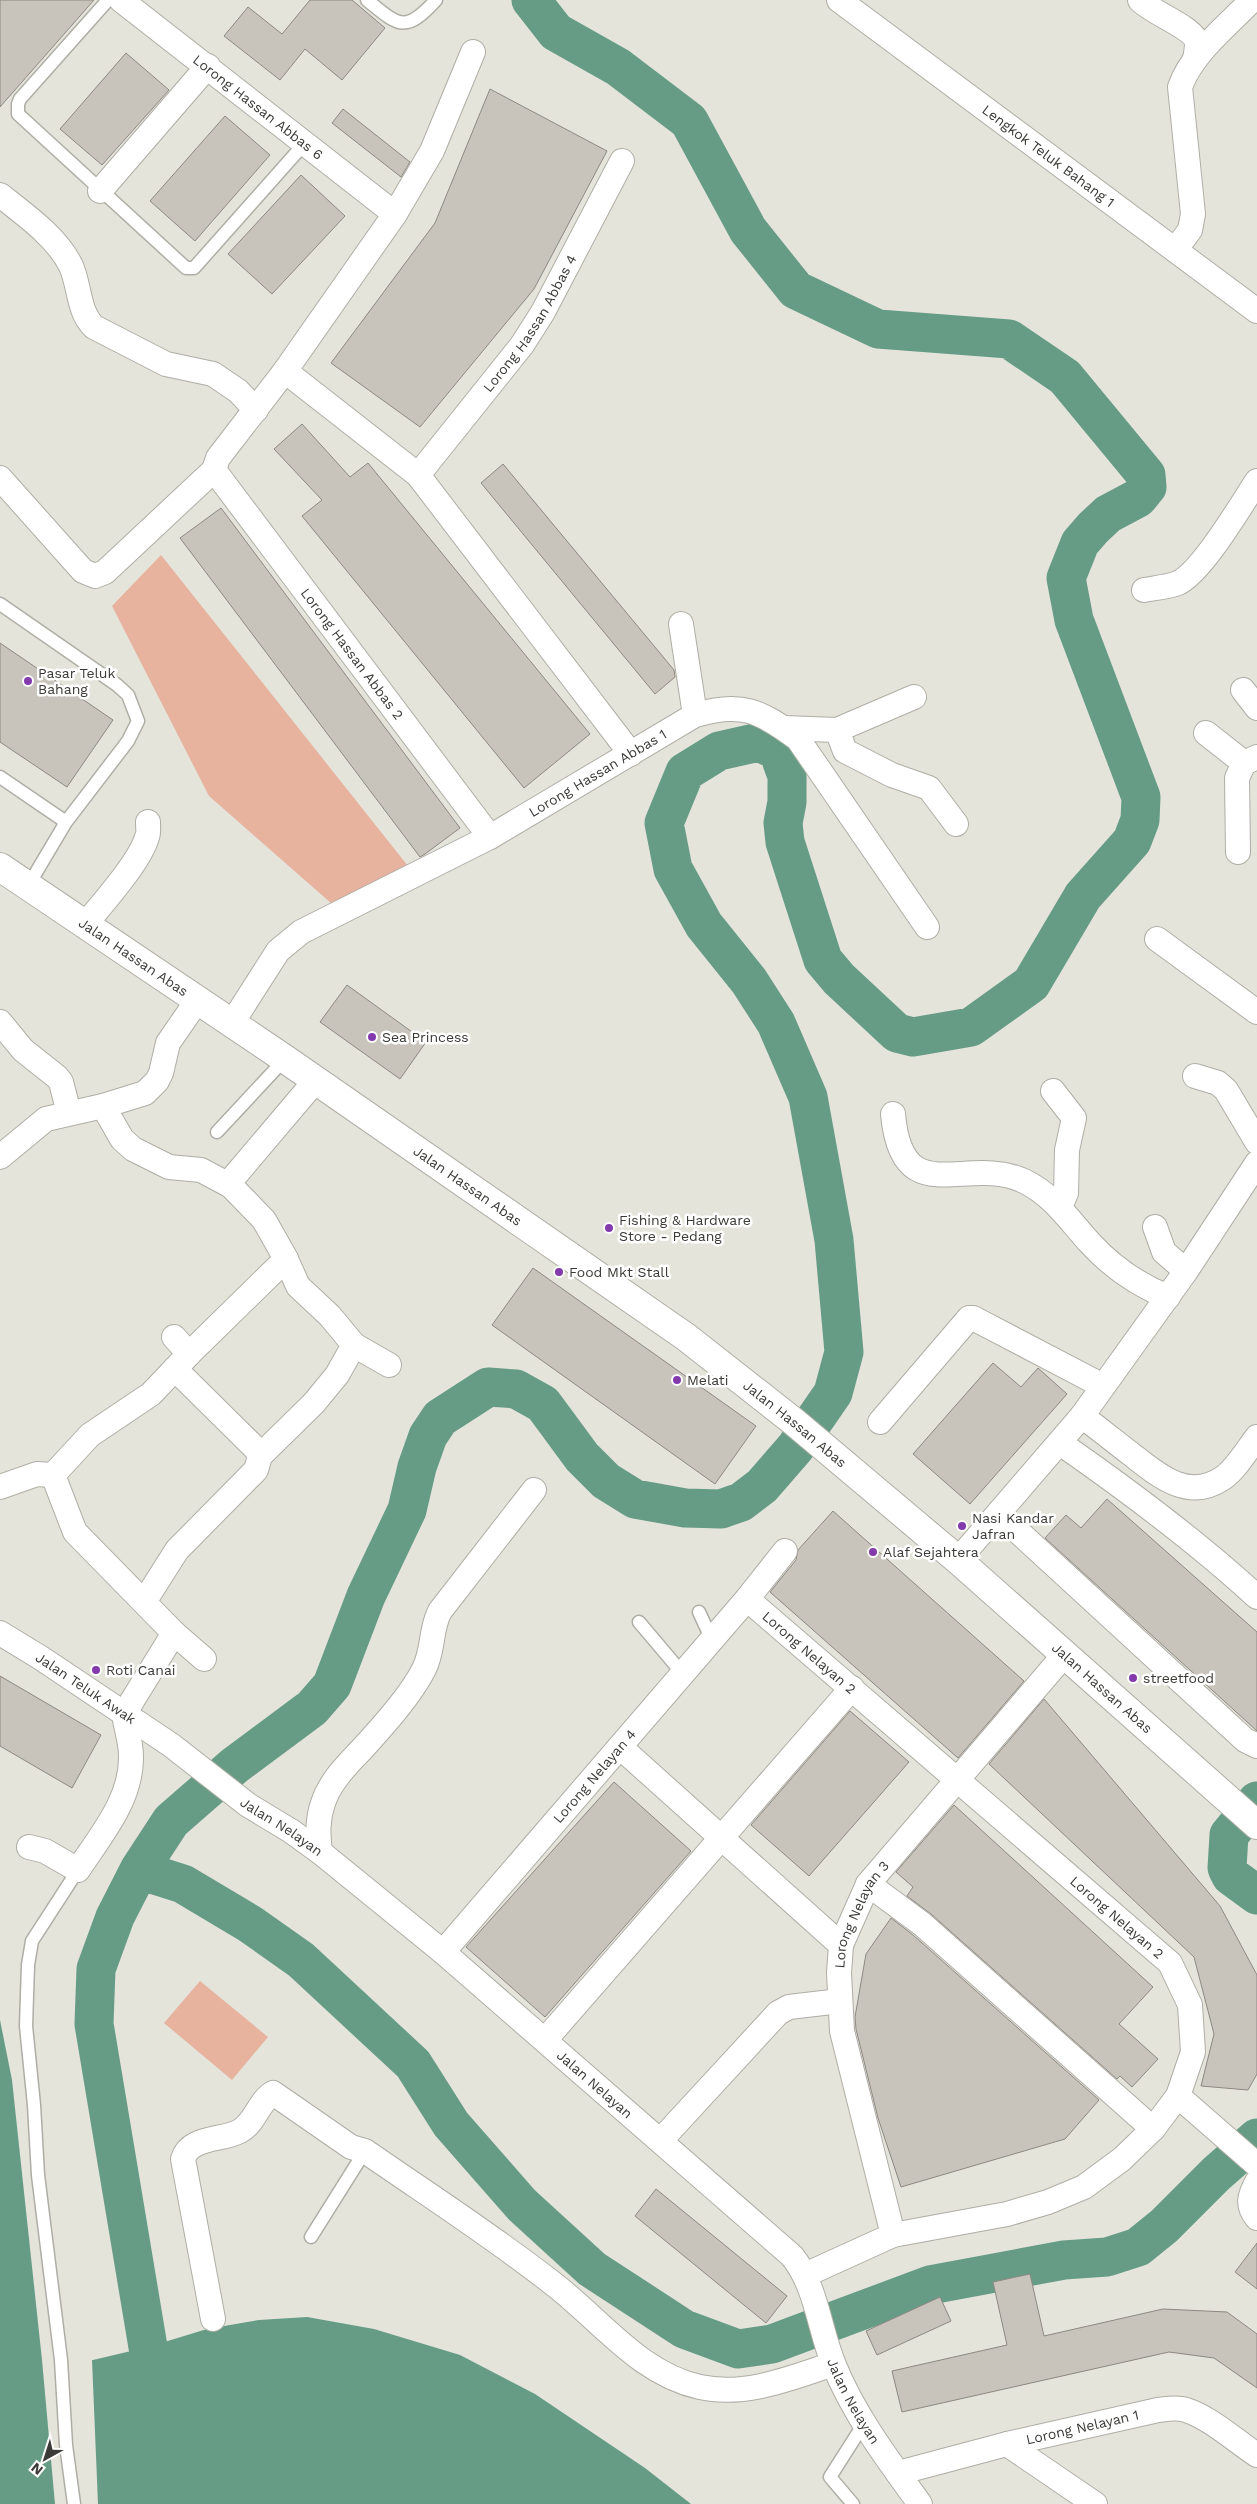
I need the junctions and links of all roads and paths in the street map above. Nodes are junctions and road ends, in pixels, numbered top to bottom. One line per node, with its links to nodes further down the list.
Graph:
1 (108, 0): 13 (lane)
2 (121, 0): 10 (street, Lorong Hassan Abbas 6)
3 (367, 0): 4 (lane)
4 (436, 0)
5 (840, 0): 16 (street, Lengkok Teluk Bahang 1)
6 (1140, 0): 9 (street)
7 (1252, 0): 9 (street)
8 (473, 52): 15 (street)
9 (1195, 59): 16 (street)
10 (208, 66): 11 (street, Lorong Hassan Abbas 6); 13 (street)
11 (305, 143): 13 (lane); 15 (street, Lorong Hassan Abbas 6)
12 (622, 161): 21 (street, Lorong Hassan Abbas 4)
13 (100, 191)
14 (0, 194): 19 (street)
15 (395, 214): 18 (street)
16 (1175, 250): 17 (street, Lengkok Teluk Bahang 1)
17 (1257, 311)
18 (285, 371): 19 (street); 21 (street)
19 (256, 410): 20 (street)
20 (214, 470): 22 (street); 38 (street, Lorong Hassan Abbas 2)
21 (418, 475): 32 (street)
22 (0, 478)
23 (1257, 481): 24 (street)
24 (1144, 590)
25 (0, 604): 35 (lane)
26 (681, 624): 28 (street)
27 (914, 697): 30 (street)
28 (695, 715): 29 (street, Lorong Hassan Abbas 1); 32 (street, Lorong Hassan Abbas 1)
29 (784, 728): 30 (street); 43 (street, Lorong Hassan Abbas 1)
30 (837, 730): 37 (street)
31 (1206, 733): 33 (street)
32 (632, 754): 38 (street, Lorong Hassan Abbas 1)
33 (1251, 760): 39 (street)
34 (0, 777): 35 (lane)
35 (66, 822): 41 (lane)
36 (148, 822): 42 (street)
37 (956, 824)
38 (490, 837): 48 (street, Lorong Hassan Abbas 1)
39 (1238, 852)
40 (0, 867): 41 (main road, Jalan Hassan Abas)
41 (28, 886): 42 (main road, Jalan Hassan Abas)
42 (84, 926): 45 (main road, Jalan Hassan Abas)
43 (927, 927)
44 (1157, 939): 46 (street)
45 (197, 1001): 48 (main road, Jalan Hassan Abas); 53 (street)
46 (1257, 1012)
47 (0, 1022): 54 (street)
48 (232, 1023): 49 (main road, Jalan Hassan Abas)
49 (285, 1058): 51 (main road, Jalan Hassan Abas); 56 (lane)
50 (1195, 1076): 57 (street)
51 (316, 1080): 60 (street); 82 (main road, Jalan Hassan Abas)
52 (1054, 1091): 63 (street)
53 (103, 1106): 54 (street); 60 (street)
54 (69, 1113): 58 (street)
55 (893, 1114): 63 (street)
56 (217, 1132)
57 (1257, 1142)
58 (0, 1156)
59 (1257, 1163): 62 (street)
60 (231, 1186): 65 (street)
61 (1257, 1201): 62 (street)
62 (1232, 1204): 66 (street)
63 (1060, 1207): 67 (street)
64 (1155, 1228): 66 (street)
65 (286, 1258): 68 (street); 69 (street)
66 (1186, 1271): 67 (street)
67 (1168, 1297): 71 (street)
68 (354, 1345): 70 (street); 76 (street)
69 (179, 1353): 76 (street); 77 (street)
70 (389, 1364)
71 (1103, 1386): 72 (street); 73 (street)
72 (1082, 1416): 74 (street); 75 (street)
73 (880, 1422)
74 (1257, 1437)
75 (1060, 1443): 80 (street); 83 (street)
76 (260, 1456): 85 (street)
77 (53, 1475): 78 (street); 85 (street)
78 (5, 1480)
79 (534, 1490): 103 (street)
80 (999, 1514): 82 (street); 97 (street)
81 (785, 1551): 84 (street, Lorong Nelayan 4)
82 (958, 1560): 91 (main road, Jalan Hassan Abas)
83 (1257, 1597)
84 (747, 1599): 90 (street, Lorong Nelayan 4); 94 (street, Lorong Nelayan 2)
85 (144, 1602): 89 (street)
86 (699, 1612): 90 (lane)
87 (639, 1622): 93 (lane)
88 (0, 1633): 95 (street, Jalan Teluk Awak)
89 (174, 1633): 92 (street); 95 (street)
90 (712, 1640): 93 (street, Lorong Nelayan 4)
91 (1065, 1654): 99 (street, Lorong Nelayan 3); 100 (main road, Jalan Hassan Abas)
92 (204, 1659)
93 (683, 1674): 98 (street, Lorong Nelayan 4)
94 (852, 1688): 99 (street, Lorong Nelayan 2); 101 (street)
95 (124, 1714): 96 (street, Jalan Teluk Awak); 104 (street)
96 (171, 1744): 103 (street, Jalan Nelayan)
97 (1257, 1746)
98 (620, 1747): 101 (street); 107 (street, Lorong Nelayan 4)
99 (957, 1780): 105 (street, Lorong Nelayan 3); 110 (street, Lorong Nelayan 2)
100 (1255, 1823)
101 (722, 1837): 106 (street); 109 (street)
102 (29, 1847): 104 (street)
103 (320, 1852): 107 (street, Jalan Nelayan)
104 (78, 1870): 126 (lane)
105 (868, 1884): 106 (street, Lorong Nelayan 3); 111 (street)
106 (841, 1945): 108 (street, Lorong Nelayan 3)
107 (443, 1952): 109 (street, Jalan Nelayan)
108 (840, 2001): 112 (street); 117 (street, Lorong Nelayan 3)
109 (545, 2040): 112 (street, Jalan Nelayan)
110 (1178, 2096): 111 (street, Lorong Nelayan 2); 114 (street)
111 (1153, 2129): 117 (street, Lorong Nelayan 2)
112 (661, 2140): 119 (street, Jalan Nelayan)
113 (365, 2150): 118 (lane); 120 (street); 121 (street)
114 (1254, 2162)
115 (1257, 2182): 116 (street)
116 (1257, 2218)
117 (893, 2235): 119 (street, Lorong Nelayan 2)
118 (311, 2237)
119 (805, 2275): 121 (street, Jalan Nelayan)
120 (213, 2319)
121 (830, 2354): 122 (street, Jalan Nelayan)
122 (864, 2422): 125 (street, Jalan Nelayan); 127 (lane)
123 (1008, 2444): 124 (street, Lorong Nelayan 1); 125 (street, Lorong Nelayan 1); 129 (street)
124 (1257, 2455)
125 (898, 2473): 128 (street, Jalan Nelayan)
126 (74, 2504)
127 (853, 2504)
128 (920, 2504)
129 (1095, 2504)

